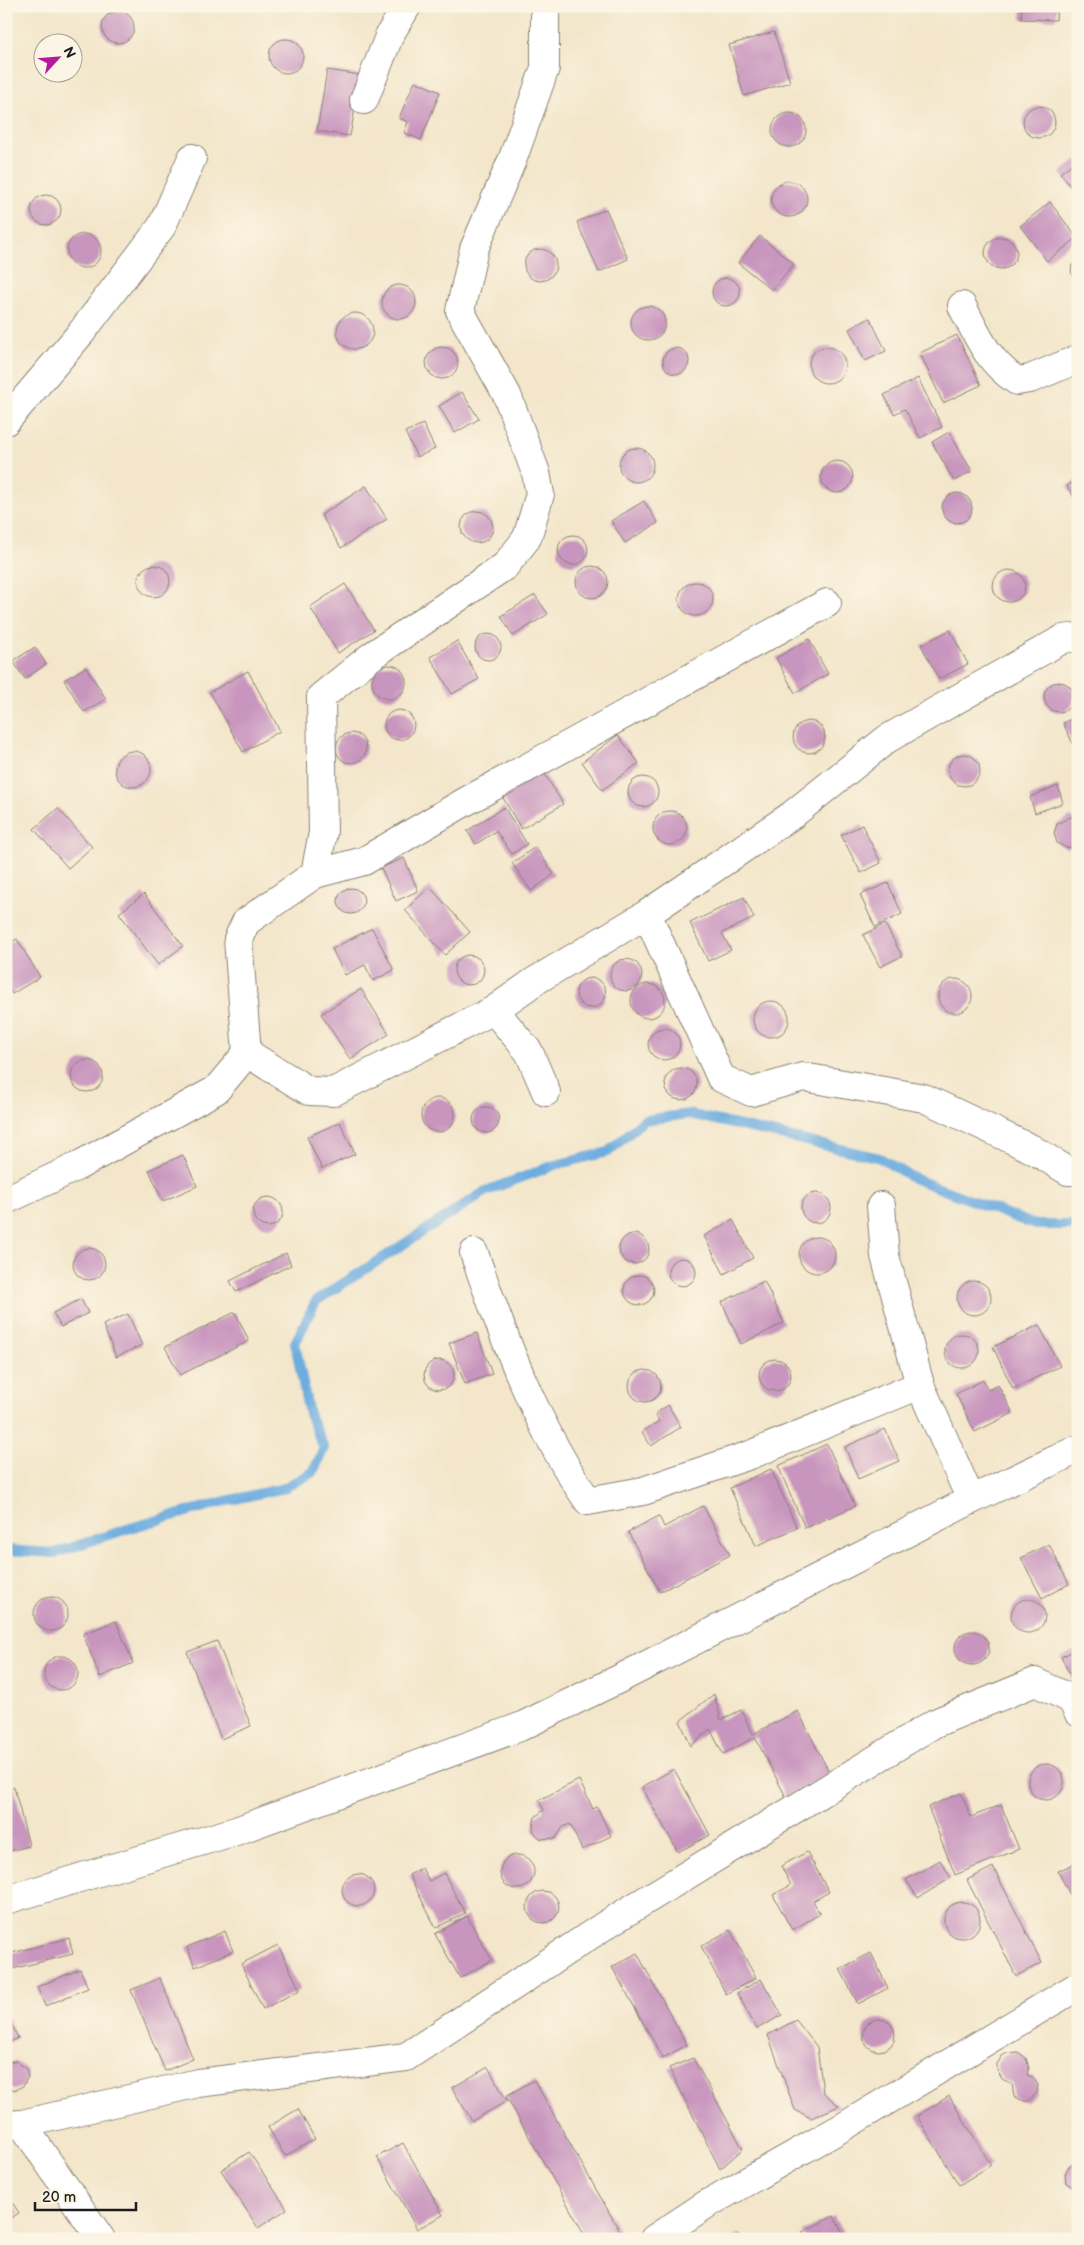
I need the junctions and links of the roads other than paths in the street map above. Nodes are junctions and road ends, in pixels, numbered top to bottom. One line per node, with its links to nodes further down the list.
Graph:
1 (407, 6): 3 (street)
2 (545, 6): 10 (street)
3 (364, 100)
4 (192, 158): 7 (street)
5 (962, 306): 6 (street)
6 (1078, 359)
7 (6, 421)
8 (827, 603): 10 (street)
9 (1078, 636): 11 (street)
10 (315, 874): 13 (street)
11 (647, 914): 12 (street); 15 (street)
12 (494, 1010): 13 (street); 14 (street)
13 (246, 1053): 16 (street)
14 (546, 1092)
15 (1078, 1171)
16 (6, 1200)
17 (880, 1206): 19 (street)
18 (474, 1253): 19 (street)
19 (920, 1385): 21 (street)
20 (1078, 1449): 21 (street)
21 (971, 1500): 23 (street)
22 (1078, 1712): 25 (street)
23 (6, 1900)
24 (1078, 1986): 27 (street)
25 (14, 2124): 26 (street)
26 (100, 2239)
27 (654, 2239)

